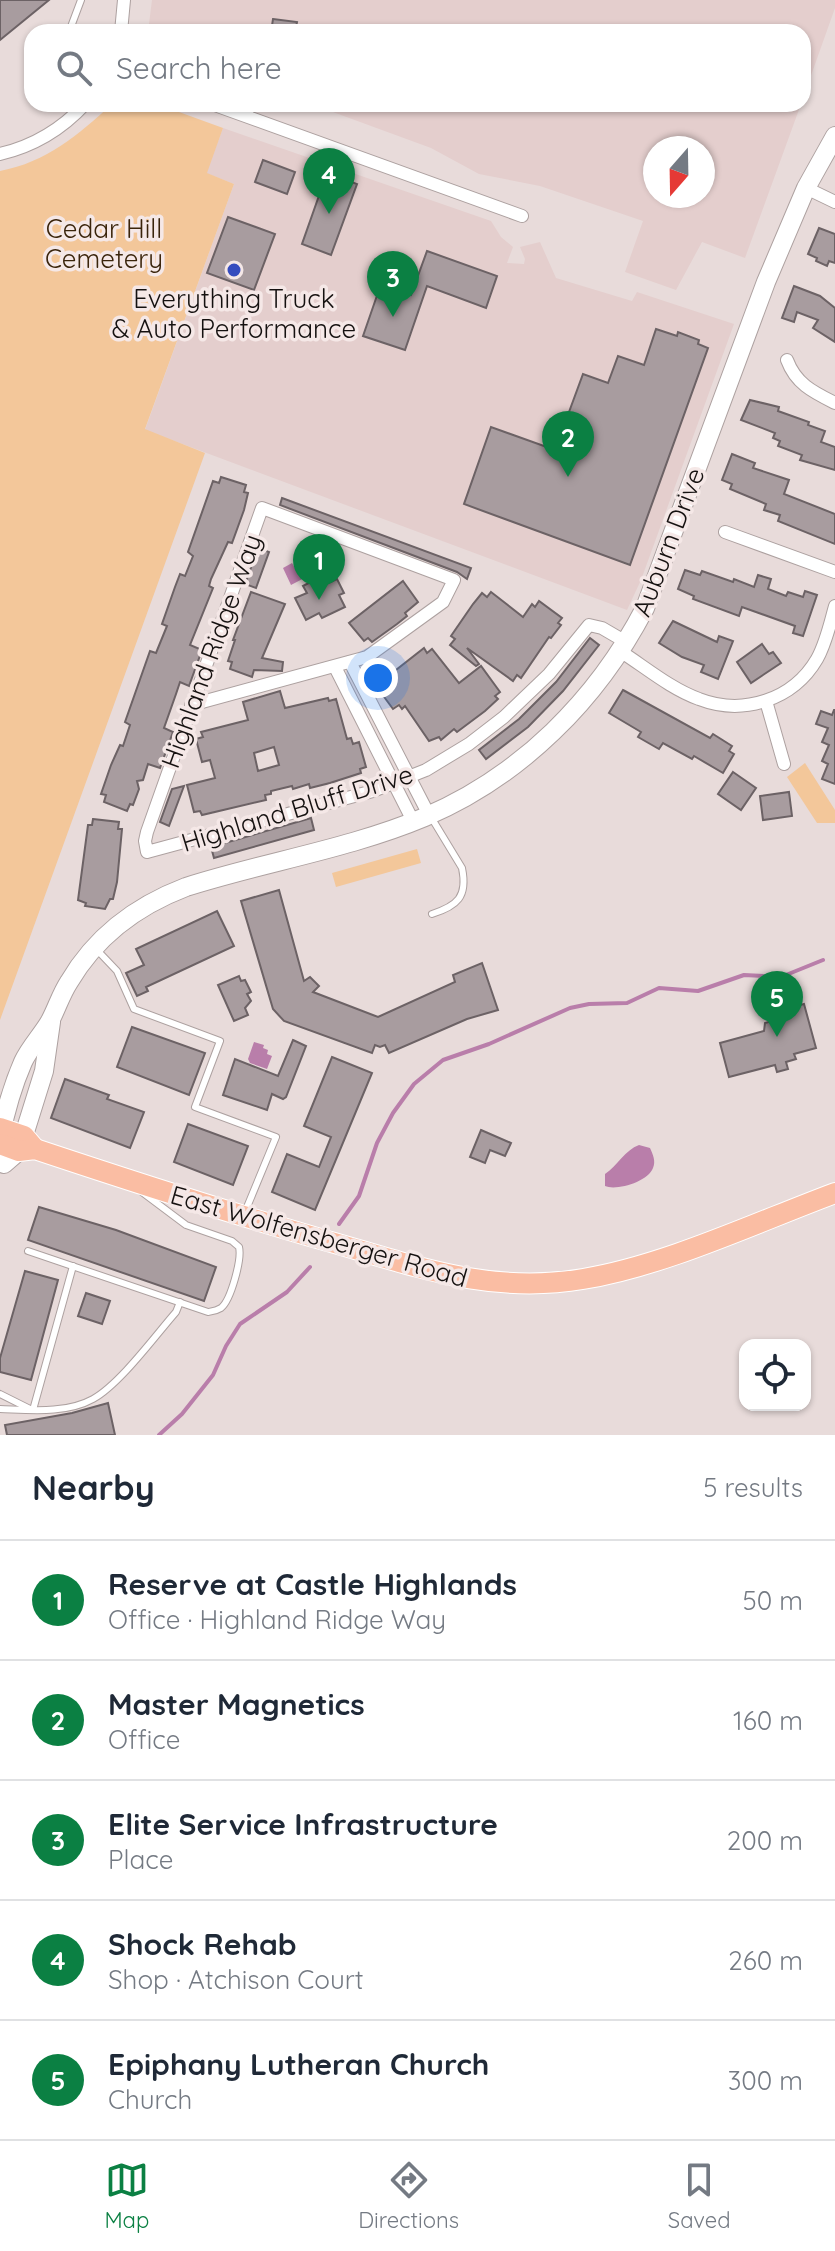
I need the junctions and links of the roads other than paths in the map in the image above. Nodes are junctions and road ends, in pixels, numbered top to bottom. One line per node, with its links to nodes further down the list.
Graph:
1 (81, 0): 3 (lane)
2 (124, 0): 4 (street)
3 (72, 24)
4 (122, 24)
5 (76, 112): 10 (street)
6 (234, 112): 8 (street)
7 (250, 112): 8 (lane)
8 (248, 117): 13 (street)
9 (835, 136): 11 (street, Auburn Drive)
10 (0, 154)
11 (806, 188): 12 (street); 19 (street, Auburn Drive)
12 (835, 202)
13 (522, 216)
14 (787, 360): 15 (street)
15 (835, 403)
16 (725, 532): 17 (street)
17 (835, 572)
18 (835, 606): 22 (street)
19 (623, 647): 22 (street); 25 (street, Highland Bluff Drive); 27 (street, Auburn Drive)
20 (350, 662): 21 (street); 23 (street, Highland Ridge Way); 25 (street)
21 (335, 667): 23 (street); 26 (street)
22 (766, 701): 24 (street)
23 (191, 705): 28 (street, Highland Ridge Way)
24 (784, 764)
25 (410, 776): 26 (street, Highland Bluff Drive); 27 (street)
26 (394, 783): 27 (street); 28 (street, Highland Bluff Drive)
27 (421, 818): 29 (lane); 30 (street, Auburn Drive)
28 (147, 852)
29 (432, 914)
30 (95, 947): 31 (street, Auburn Drive); 34 (lane)
31 (8, 1146): 32 (main road, East Wolfensberger Road)
32 (123, 1178): 34 (main road, East Wolfensberger Road); 37 (lane)
33 (835, 1193): 34 (main road, East Wolfensberger Road)
34 (244, 1216)
35 (28, 1251): 36 (lane)
36 (73, 1266): 37 (lane); 40 (lane)
37 (180, 1302): 40 (lane)
38 (0, 1394): 40 (lane)
39 (0, 1409): 40 (lane)
40 (33, 1410)

